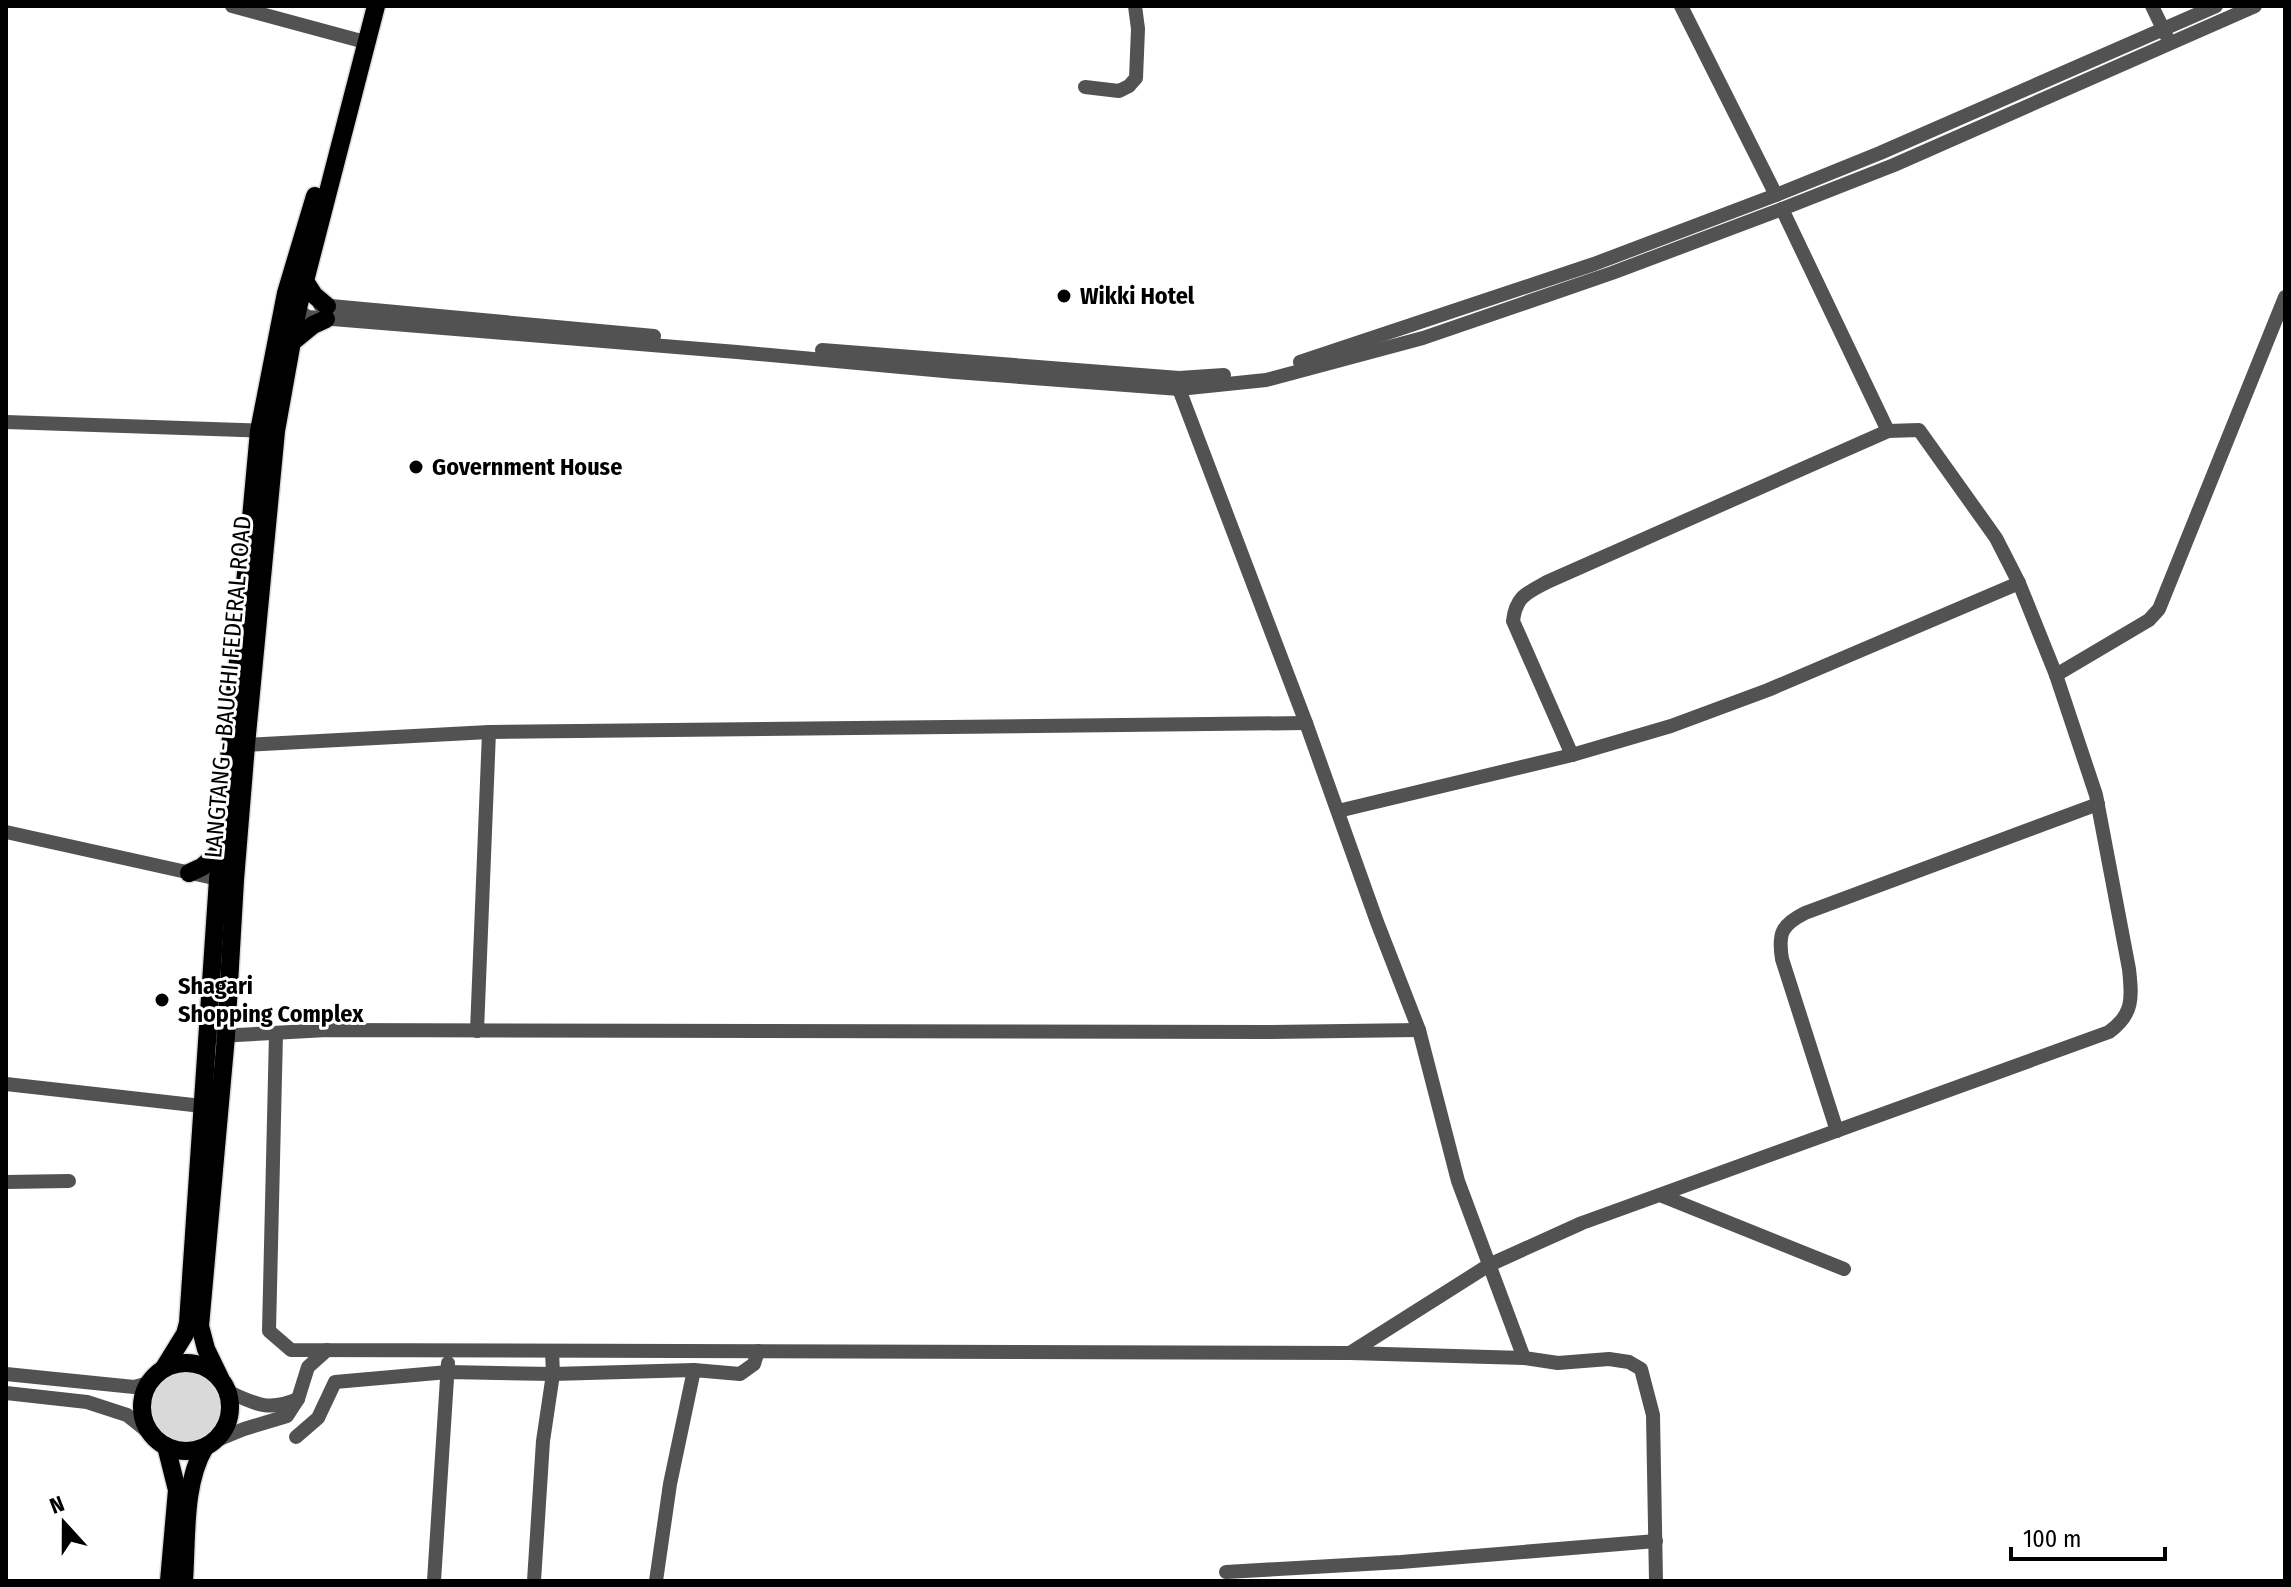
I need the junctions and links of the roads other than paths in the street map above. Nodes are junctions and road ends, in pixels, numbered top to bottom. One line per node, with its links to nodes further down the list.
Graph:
1 (232, 6): 9 (street)
2 (374, 6): 9 (main road, LANGTANG - BAUCHI FEDERAL ROAD); 14 (main road, LANGTANG - BAUCHI FEDERAL ROAD)
3 (1135, 6): 11 (street)
4 (1681, 6): 12 (street)
5 (2152, 6): 8 (street)
6 (2216, 6): 8 (street)
7 (2255, 6): 10 (street)
8 (2162, 29): 10 (street); 12 (street)
9 (365, 42): 15 (main road, LANGTANG - BAUCHI FEDERAL ROAD)
10 (2169, 43): 13 (street)
11 (1085, 87)
12 (1776, 195): 21 (street)
13 (1782, 209): 21 (street); 24 (street)
14 (305, 281): 17 (main road, LANGTANG - BAUCHI FEDERAL ROAD); 18 (main road)
15 (287, 288): 17 (street); 19 (main road, LANGTANG - BAUCHI FEDERAL ROAD)
16 (2285, 297): 26 (street)
17 (298, 308): 18 (street); 19 (street); 20 (main road, LANGTANG - BAUCHI FEDERAL ROAD)
18 (327, 312): 20 (main road); 21 (street)
19 (280, 323): 23 (main road, LANGTANG - BAUCHI FEDERAL ROAD)
20 (291, 343): 23 (main road, LANGTANG - BAUCHI FEDERAL ROAD)
21 (1179, 384): 27 (street)
22 (6, 422): 23 (street)
23 (268, 431): 29 (main road, LANGTANG - BAUCHI FEDERAL ROAD); 34 (main road, LANGTANG - BAUCHI FEDERAL ROAD)
24 (1888, 431): 25 (street); 30 (street)
25 (2019, 583): 26 (street); 30 (street)
26 (2056, 675): 31 (street)
27 (1306, 723): 28 (street); 32 (street)
28 (489, 732): 29 (street); 38 (street)
29 (246, 745): 36 (main road, LANGTANG - BAUCHI FEDERAL ROAD)
30 (1572, 755): 32 (street)
31 (2098, 804): 44 (street); 44 (street)
32 (1338, 811): 37 (street)
33 (6, 832): 35 (street)
34 (220, 851): 35 (main road); 36 (main road, LANGTANG - BAUCHI FEDERAL ROAD)
35 (189, 873): 36 (street)
36 (226, 880): 40 (main road, LANGTANG - BAUCHI FEDERAL ROAD); 41 (main road, LANGTANG - BAUCHI FEDERAL ROAD)
37 (1419, 1030): 38 (street); 48 (street)
38 (477, 1031): 39 (street)
39 (276, 1034): 41 (street); 50 (street)
40 (206, 1035): 41 (street); 43 (main road, LANGTANG - BAUCHI FEDERAL ROAD)
41 (226, 1036): 62 (main road, LANGTANG - BAUCHI FEDERAL ROAD)
42 (6, 1084): 43 (street)
43 (202, 1106): 56 (main road, LANGTANG - BAUCHI FEDERAL ROAD)
44 (1837, 1131): 47 (street)
45 (69, 1181): 46 (street)
46 (6, 1182)
47 (1660, 1195): 48 (street); 49 (street)
48 (1489, 1265): 54 (street); 55 (street)
49 (1844, 1269)
50 (327, 1350): 51 (street); 64 (street)
51 (447, 1350): 52 (street); 58 (street)
52 (552, 1351): 53 (street); 60 (street)
53 (758, 1351): 54 (street); 57 (street)
54 (1350, 1353): 55 (street)
55 (1524, 1358): 68 (street)
56 (164, 1368): 61 (main road); 62 (main road)
57 (694, 1370): 60 (street); 74 (street)
58 (448, 1372): 60 (street); 65 (street); 72 (street)
59 (6, 1374): 61 (street)
60 (553, 1374): 73 (street)
61 (149, 1383): 66 (main road)
62 (224, 1384): 64 (street); 67 (main road)
63 (6, 1393): 66 (street)
64 (298, 1399): 67 (street)
65 (296, 1437)
66 (159, 1441): 67 (main road); 70 (main road)
67 (209, 1444): 71 (main road)
68 (1656, 1541): 69 (street); 75 (street)
69 (1226, 1572)
70 (169, 1581)
71 (184, 1581)
72 (434, 1581)
73 (534, 1581)
74 (656, 1581)
75 (1656, 1581)

